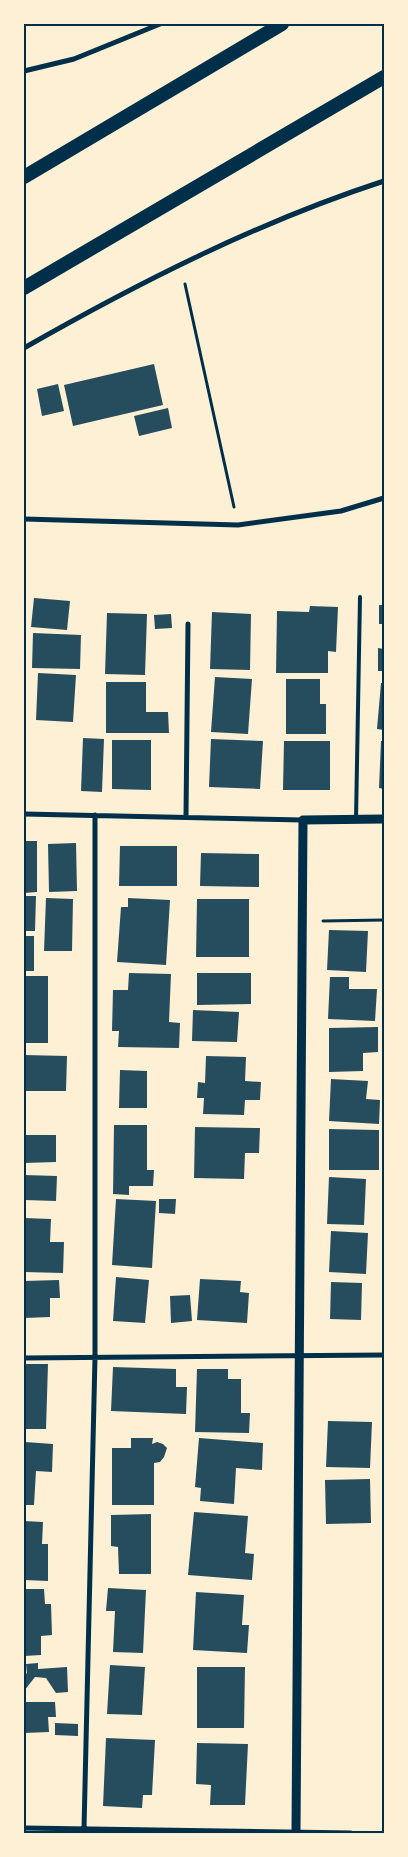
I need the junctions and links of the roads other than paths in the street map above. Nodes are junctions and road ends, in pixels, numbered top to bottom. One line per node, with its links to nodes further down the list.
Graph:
1 (160, 24): 3 (street)
2 (282, 24): 5 (highway)
3 (24, 71)
4 (384, 77): 7 (highway)
5 (24, 177)
6 (384, 181): 8 (street)
7 (24, 288)
8 (24, 348)
9 (384, 498): 10 (street)
10 (24, 519)
11 (360, 597): 16 (lane)
12 (188, 624): 15 (street)
13 (24, 814): 14 (street)
14 (95, 815): 15 (street); 21 (street)
15 (186, 817): 18 (street)
16 (356, 819): 17 (street); 18 (street)
17 (384, 819)
18 (303, 820): 20 (street)
19 (384, 1354): 20 (street)
20 (299, 1355): 21 (street); 26 (street)
21 (95, 1357): 22 (street); 24 (street)
22 (24, 1358)
23 (24, 1828): 24 (street)
24 (84, 1829): 25 (street)
25 (147, 1831): 26 (street)
26 (296, 1833): 27 (street)
27 (351, 1833)

